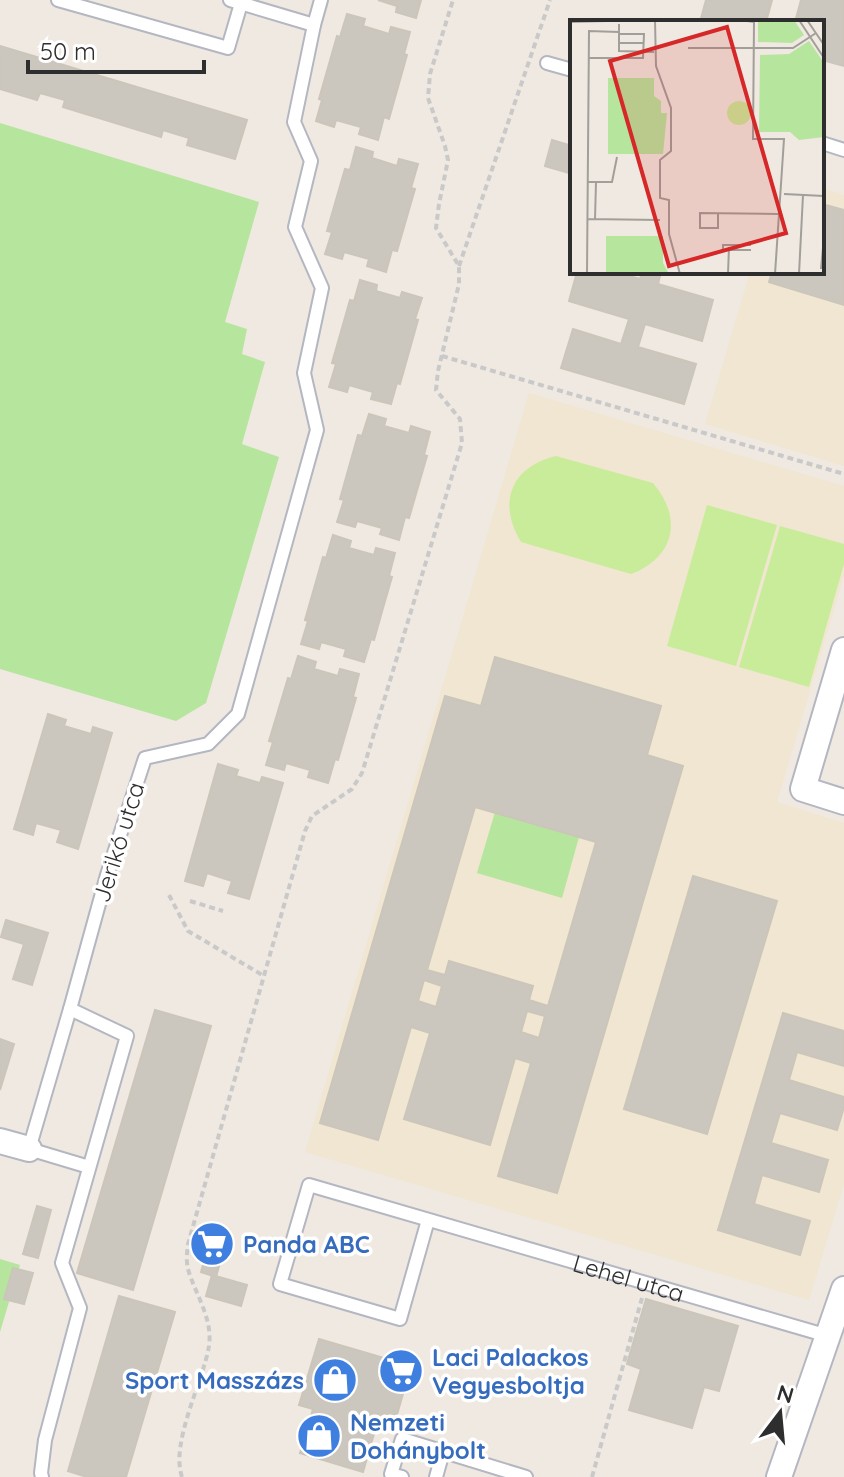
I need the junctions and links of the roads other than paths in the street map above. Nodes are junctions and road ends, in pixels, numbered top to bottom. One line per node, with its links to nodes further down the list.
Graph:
1 (58, 0): 3 (lane)
2 (321, 0): 4 (lane, Jerikó utca)
3 (238, 1): 4 (lane)
4 (314, 25): 11 (lane, Jerikó utca)
5 (547, 63): 6 (lane)
6 (570, 69)
7 (824, 144): 8 (lane)
8 (844, 150)
9 (844, 650): 10 (street)
10 (844, 802)
11 (70, 1009): 13 (lane); 14 (lane)
12 (0, 1141): 13 (street)
13 (29, 1149): 14 (lane)
14 (89, 1167): 20 (lane)
15 (428, 1220): 15 (lane, Lehel utca); 17 (lane, Lehel utca)
16 (844, 1289): 17 (street)
17 (828, 1336): 24 (street)
18 (443, 1452): 19 (lane); 21 (lane); 22 (lane)
19 (491, 1472): 23 (lane)
20 (42, 1477)
21 (402, 1477)
22 (436, 1477)
23 (526, 1477)
24 (779, 1477)

